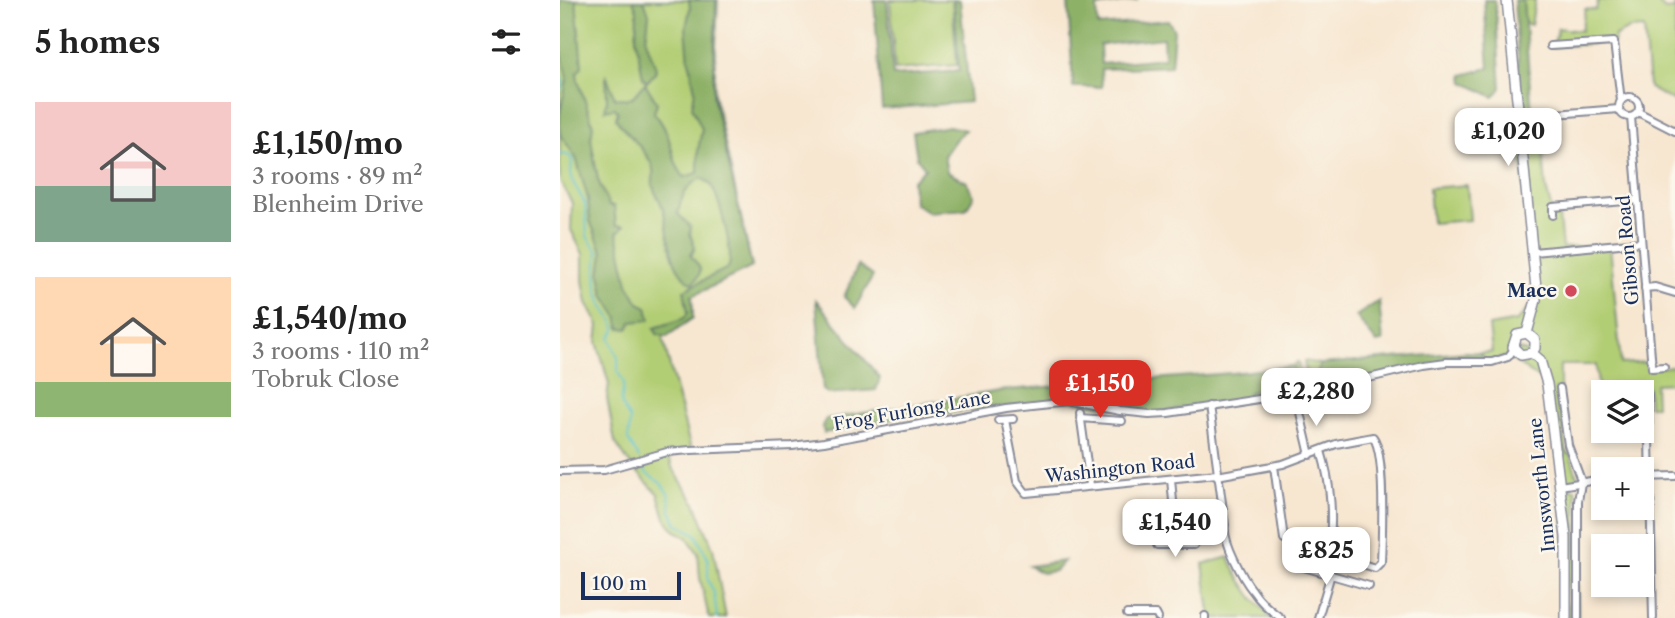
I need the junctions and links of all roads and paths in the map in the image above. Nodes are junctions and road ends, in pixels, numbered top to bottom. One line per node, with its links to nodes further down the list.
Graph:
1 (1507, 0): 5 (street)
2 (1550, 46): 3 (street)
3 (1620, 105): 4 (street); 5 (street); 6 (street)
4 (1638, 112): 6 (street); 7 (street)
5 (1517, 117): 11 (street)
6 (1631, 117): 8 (street, Gibson Road)
7 (1675, 131)
8 (1637, 200): 9 (street); 10 (street, Gibson Road)
9 (1553, 215)
10 (1641, 242): 11 (street); 12 (street, Gibson Road)
11 (1532, 252): 14 (street)
12 (1645, 288): 13 (street); 17 (street, Gibson Road)
13 (1675, 293)
14 (1527, 333): 15 (street); 16 (street)
15 (1514, 349): 16 (street); 21 (street, Frog Furlong Lane)
16 (1532, 353): 36 (street, Innsworth Lane)
17 (1664, 367)
18 (1560, 388): 34 (street, Innsworth Lane)
19 (1321, 400): 20 (street)
20 (1298, 404): 22 (street); 26 (street)
21 (1209, 406): 28 (street, Frog Furlong Lane); 29 (street)
22 (1281, 406)
23 (1013, 419): 35 (street, Washington Road)
24 (1122, 421): 35 (street)
25 (1321, 451): 26 (street, Washington Road); 41 (street); 41 (street, Washington Road)
26 (1310, 455): 27 (street, Washington Road)
27 (1274, 466): 29 (street, Washington Road); 41 (street)
28 (560, 471)
29 (1217, 475): 32 (street, Washington Road); 47 (street)
30 (1675, 476): 31 (street)
31 (1654, 477)
32 (1171, 479): 35 (street, Washington Road); 39 (street)
33 (1591, 482): 34 (street)
34 (1581, 483): 36 (street); 50 (street, Innsworth Lane)
35 (1090, 485)
36 (1560, 486): 49 (street, Innsworth Lane)
37 (1648, 520): 51 (street)
38 (1157, 545): 39 (street)
39 (1177, 545): 40 (street)
40 (1194, 545)
41 (1328, 553)
42 (1290, 563): 43 (street)
43 (1331, 574): 44 (street); 48 (street)
44 (1369, 586)
45 (1127, 614): 46 (street)
46 (1158, 618)
47 (1281, 618)
48 (1318, 618)
49 (1566, 618)
50 (1578, 618)
51 (1653, 618)

